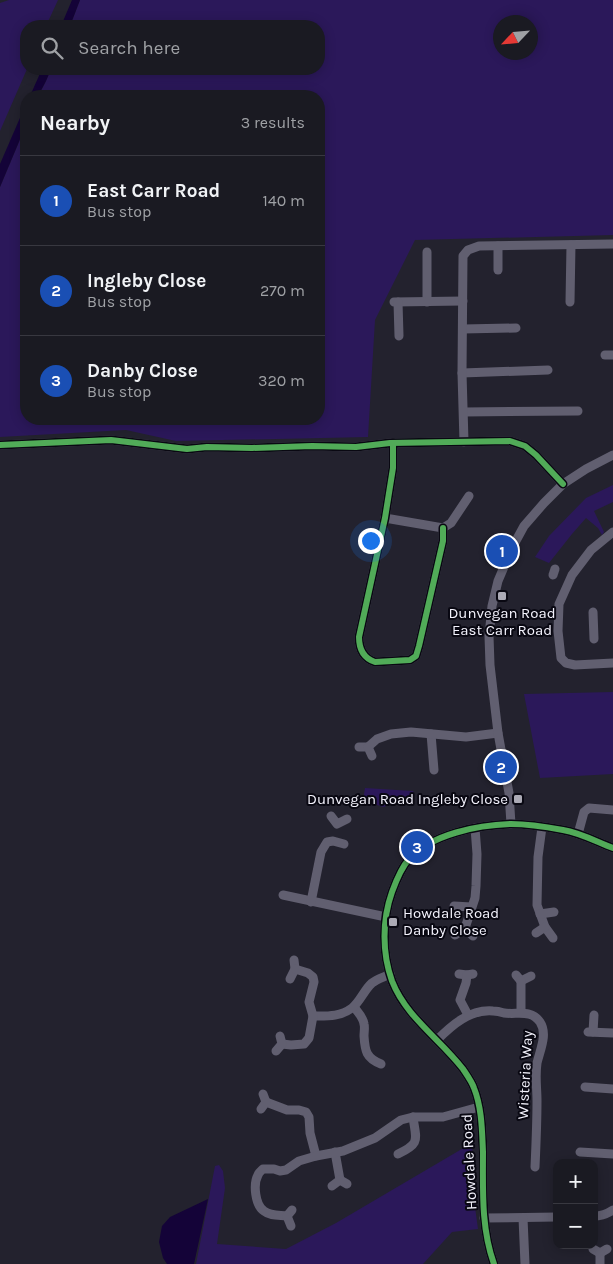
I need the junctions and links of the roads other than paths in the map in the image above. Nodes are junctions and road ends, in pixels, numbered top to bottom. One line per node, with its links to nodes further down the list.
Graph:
1 (613, 244): 2 (street)
2 (570, 245): 3 (street); 8 (street)
3 (498, 246): 5 (street); 6 (street)
4 (427, 252): 7 (street)
5 (498, 270)
6 (463, 301): 7 (street); 10 (street)
7 (427, 302): 11 (street)
8 (570, 302)
9 (516, 328): 10 (street)
10 (463, 329): 13 (street)
11 (399, 336)
12 (548, 370): 13 (street)
13 (462, 373): 15 (street)
14 (578, 410): 15 (street)
15 (464, 412): 16 (street)
16 (464, 442): 17 (street); 20 (street)
17 (393, 443): 18 (street); 22 (street)
18 (0, 445)
19 (613, 455): 20 (street)
20 (563, 484): 28 (street)
21 (465, 498): 23 (street)
22 (385, 518): 23 (street); 23 (street)
23 (443, 528)
24 (613, 532): 27 (street)
25 (593, 612): 26 (street)
26 (594, 639)
27 (613, 663)
28 (498, 733): 29 (street); 36 (street)
29 (431, 734): 30 (street); 31 (street)
30 (372, 756)
31 (434, 770)
32 (613, 810): 39 (street)
33 (331, 816): 35 (street)
34 (347, 819): 35 (street)
35 (337, 824): 40 (street)
36 (511, 824): 37 (street, Howdale Road); 38 (street, Howdale Road)
37 (542, 827): 39 (street, Howdale Road); 48 (street)
38 (475, 828): 46 (street); 49 (street, Howdale Road)
39 (578, 834): 42 (street, Howdale Road)
40 (333, 841): 41 (street); 44 (street)
41 (344, 844)
42 (613, 848)
43 (282, 895): 44 (street)
44 (311, 902): 49 (street)
45 (454, 906): 46 (street)
46 (471, 907): 51 (street)
47 (554, 912): 48 (street)
48 (540, 914): 50 (street)
49 (386, 917): 56 (street, Howdale Road)
50 (545, 927): 52 (street); 55 (street)
51 (464, 928): 53 (street); 54 (street)
52 (536, 933)
53 (455, 935)
54 (473, 936)
55 (553, 938)
56 (390, 974): 60 (street); 66 (street, Howdale Road)
57 (466, 974): 62 (street)
58 (531, 976): 61 (street)
59 (290, 979): 63 (street)
60 (354, 1007): 63 (street); 68 (street)
61 (521, 1012): 62 (street, Wisteria Way); 79 (street, Wisteria Way)
62 (468, 1015): 66 (street, Wisteria Way)
63 (313, 1016): 67 (street)
64 (596, 1019): 65 (street)
65 (613, 1034)
66 (437, 1040): 72 (street, Howdale Road)
67 (279, 1043)
68 (381, 1064)
69 (585, 1087): 70 (street)
70 (613, 1089)
71 (263, 1102): 78 (street)
72 (479, 1107): 73 (street); 84 (street, Howdale Road)
73 (413, 1116): 74 (street); 75 (street)
74 (335, 1152): 78 (street); 80 (street)
75 (398, 1154)
76 (613, 1154): 77 (street)
77 (585, 1155)
78 (316, 1156): 86 (street)
79 (535, 1167)
80 (340, 1183)
81 (613, 1210): 82 (street)
82 (598, 1216)
83 (553, 1217): 85 (street)
84 (484, 1218): 85 (street); 88 (street, Howdale Road)
85 (523, 1218): 89 (street)
86 (291, 1226)
87 (600, 1250): 90 (street)
88 (494, 1264)
89 (525, 1264)
90 (600, 1264)

